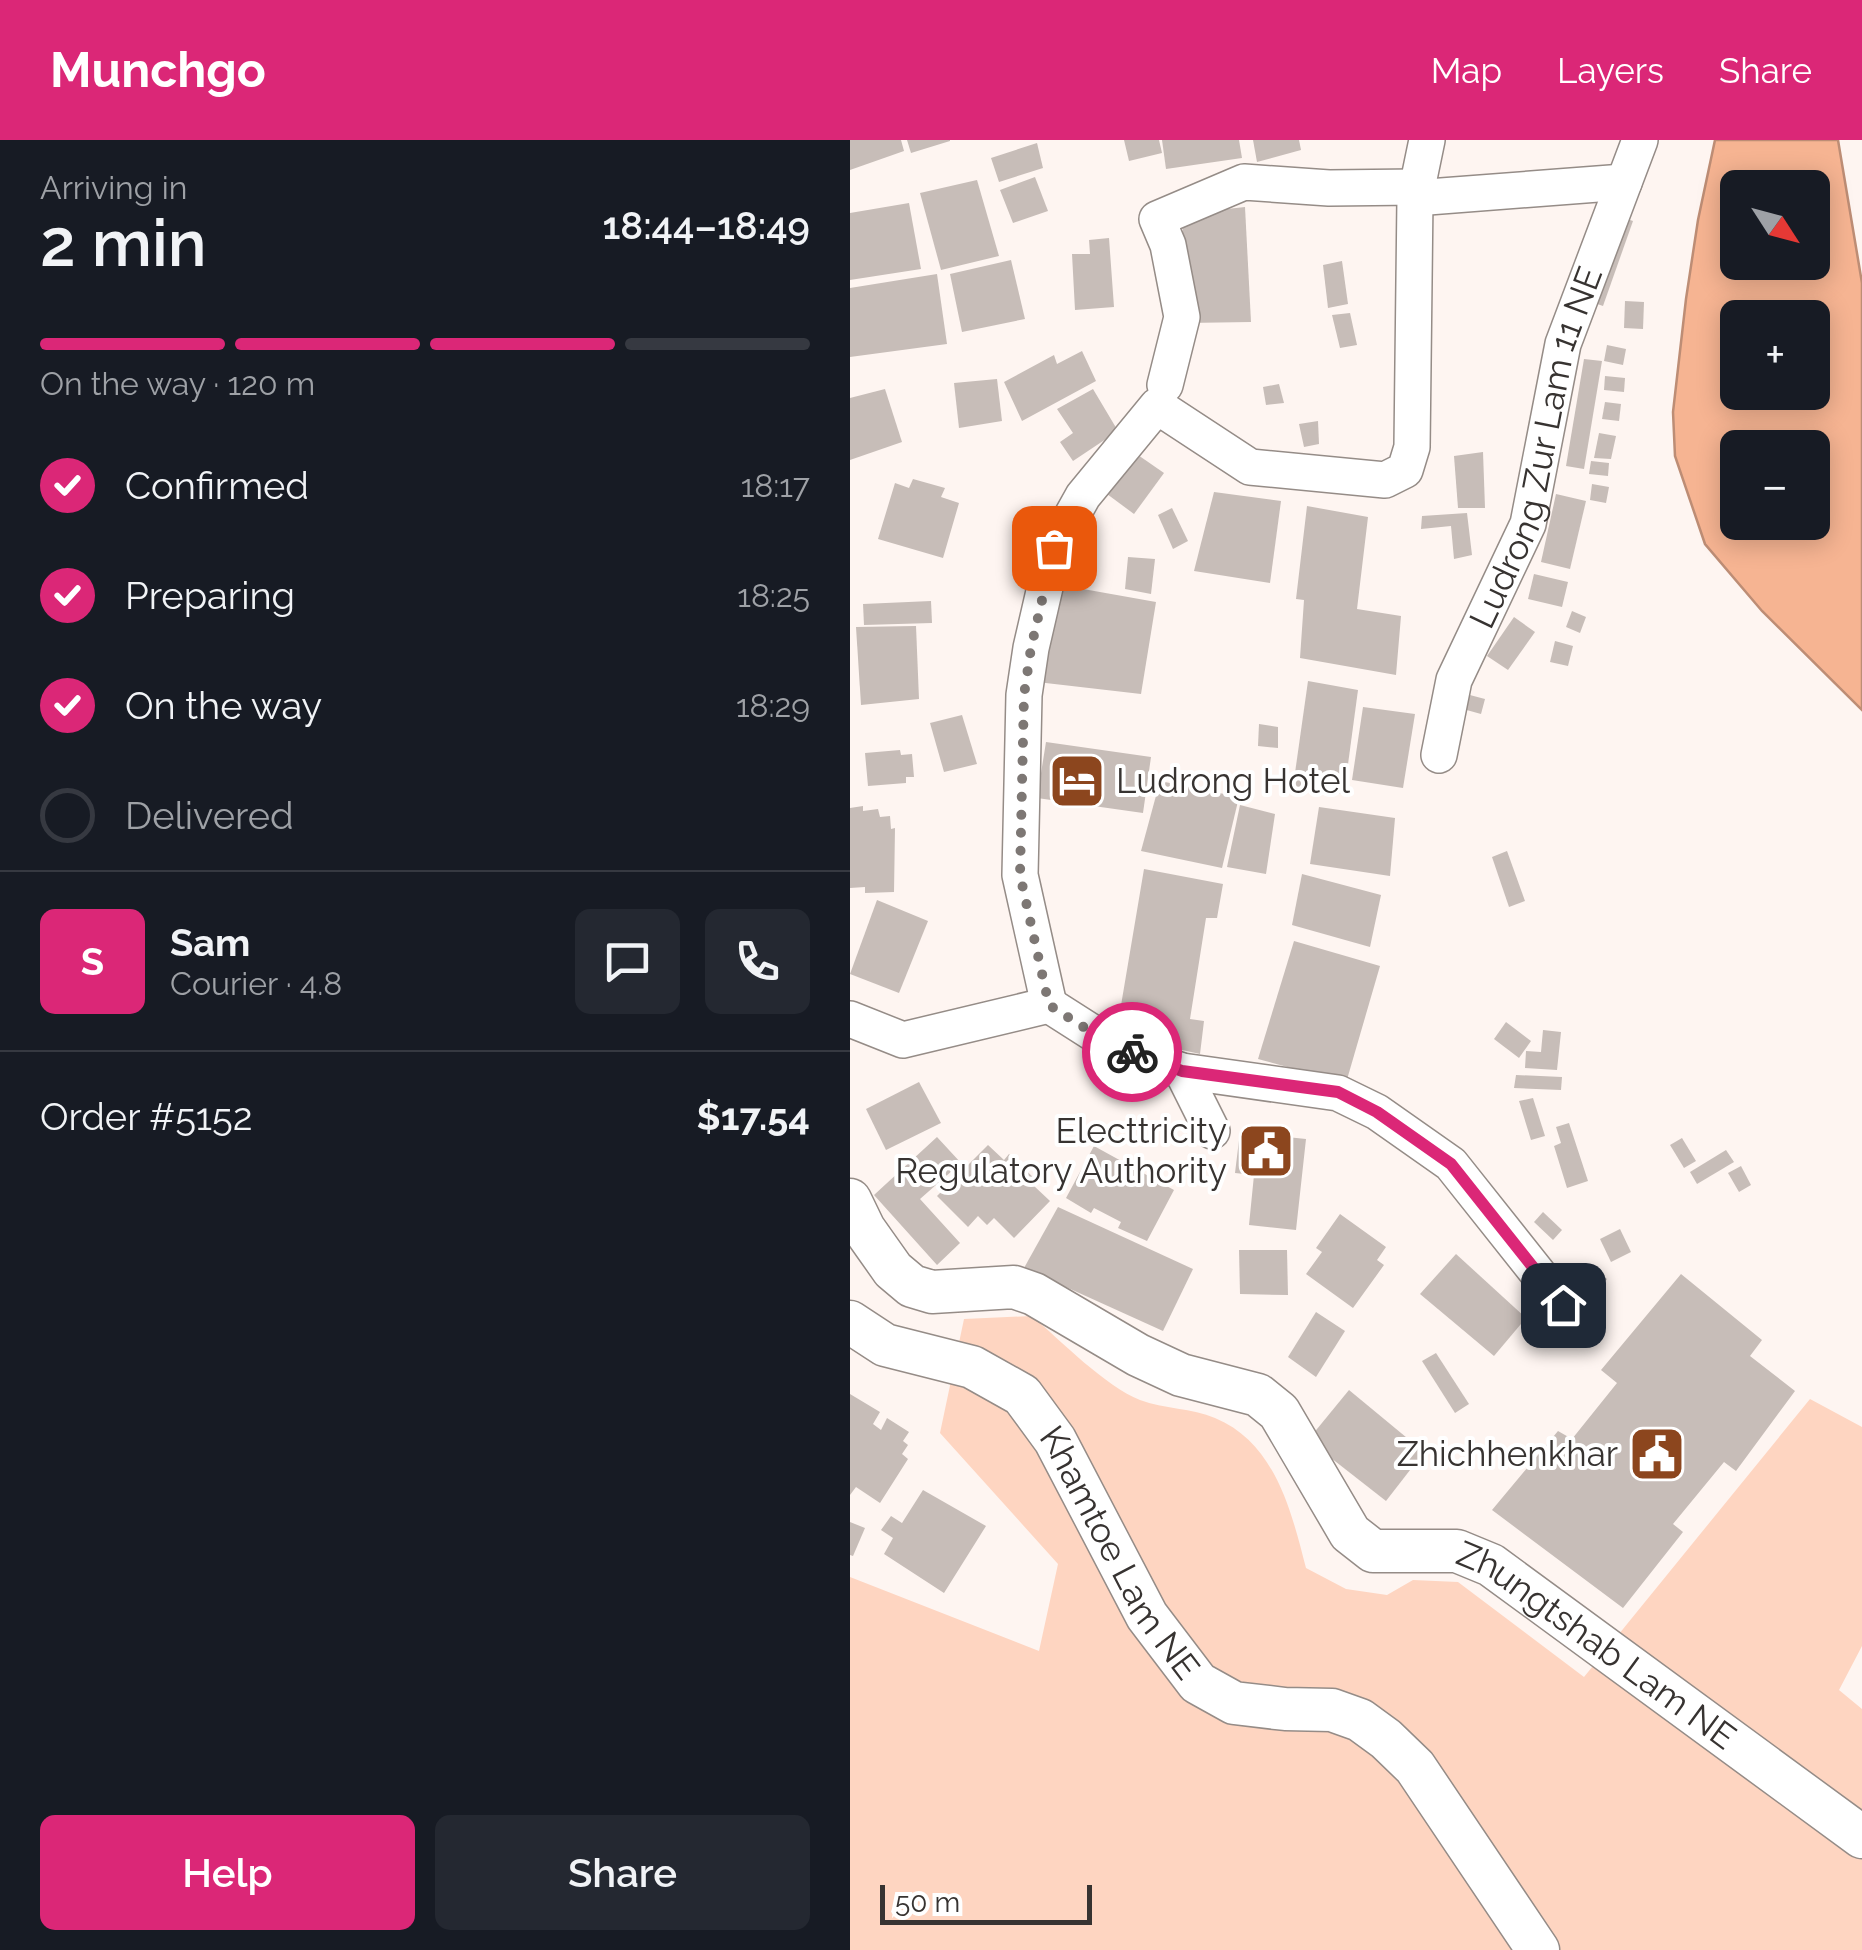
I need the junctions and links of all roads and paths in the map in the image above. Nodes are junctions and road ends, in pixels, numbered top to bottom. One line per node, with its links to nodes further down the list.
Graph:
1 (1427, 140): 4 (street)
2 (1640, 140): 3 (street, Ludrong Zur Lam 11 NE)
3 (1624, 182): 4 (street); 6 (street, Ludrong Zur Lam 11 NE)
4 (1416, 193): 5 (street); 5 (street)
5 (1161, 396): 7 (street)
6 (1439, 755)
7 (1049, 1005): 8 (street); 9 (street)
8 (850, 1019)
9 (1182, 1071): 10 (street); 12 (street)
10 (1212, 1131)
11 (850, 1200): 14 (main road, Zhungtshab Lam NE)
12 (1563, 1305)
13 (850, 1322): 15 (main road, Khamtoe Lam NE)
14 (1862, 1837)
15 (1538, 1950)

